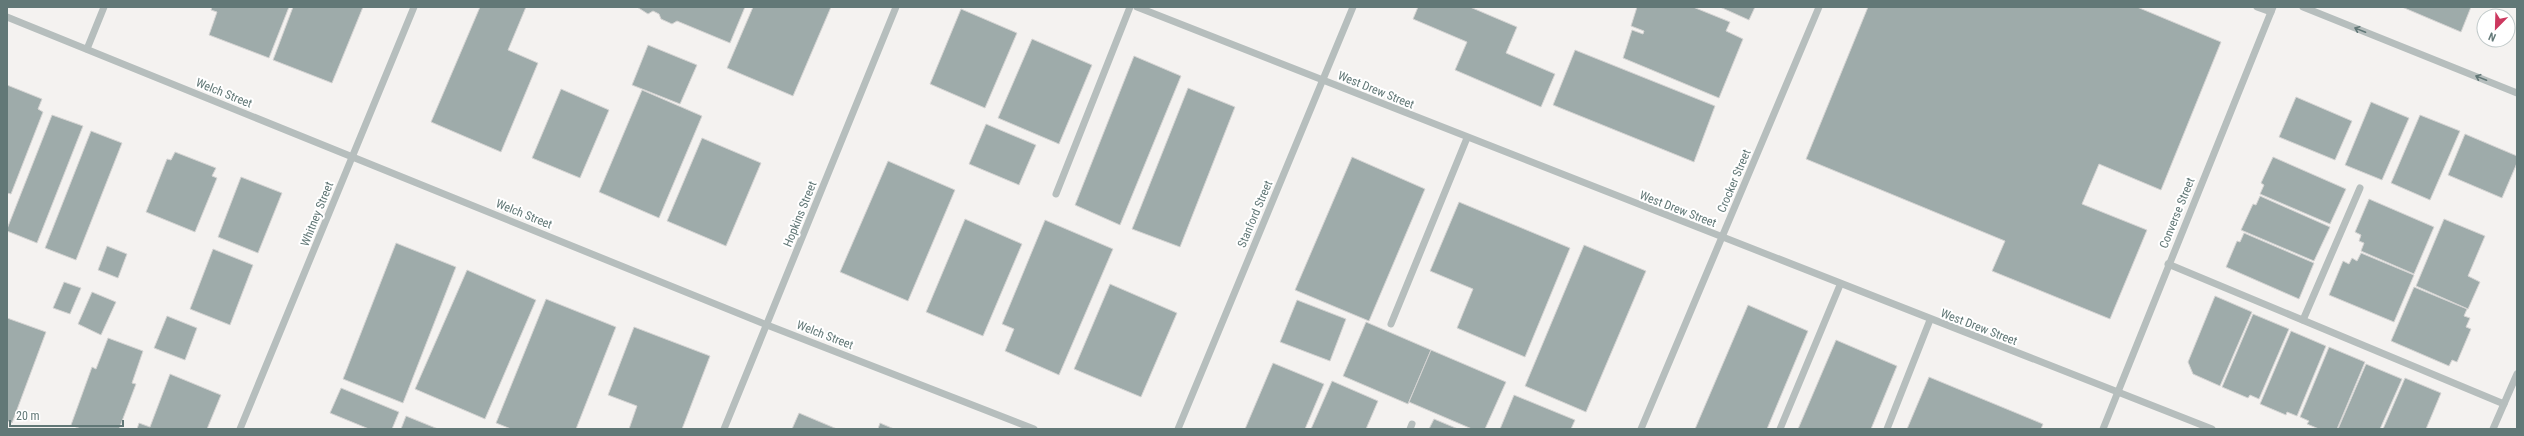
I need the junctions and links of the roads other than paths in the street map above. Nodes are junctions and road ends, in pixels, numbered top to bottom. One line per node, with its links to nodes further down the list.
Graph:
1 (104, 7): 12 (street)
2 (414, 7): 16 (street, Whitney Street)
3 (896, 7): 25 (street, Hopkins Street)
4 (1130, 7): 18 (street)
5 (1137, 7): 13 (street, West Drew Street)
6 (1353, 7): 13 (street, Stanford Street)
7 (1819, 7): 19 (street, Crocker Street)
8 (2257, 7): 10 (street)
9 (2303, 7): 14 (street, one-way to 9)
10 (2272, 10): 20 (street, Converse Street)
11 (7, 18): 12 (street, Welch Street)
12 (87, 49): 16 (street, Welch Street)
13 (1323, 80): 15 (street, West Drew Street); 32 (street, Stanford Street)
14 (2517, 93)
15 (1467, 138): 19 (street, West Drew Street); 24 (street)
16 (352, 156): 25 (street, Welch Street); 29 (street, Whitney Street)
17 (2360, 188): 23 (street)
18 (1056, 194)
19 (1721, 238): 21 (street, West Drew Street); 33 (street, Crocker Street)
20 (2168, 264): 23 (street); 27 (street, Converse Street)
21 (1840, 285): 22 (street, West Drew Street); 34 (street)
22 (1930, 320): 27 (street, West Drew Street); 35 (street)
23 (2303, 320): 28 (street)
24 (1391, 324)
25 (767, 325): 30 (street, Hopkins Street); 31 (street, Welch Street)
26 (2517, 374): 28 (street)
27 (2118, 392): 36 (street, Converse Street); 37 (street, West Drew Street)
28 (2504, 404): 38 (street)
29 (240, 429)
30 (724, 429)
31 (1034, 429)
32 (1178, 429)
33 (1642, 429)
34 (1780, 429)
35 (1887, 429)
36 (2103, 429)
37 (2212, 429)
38 (2493, 429)

